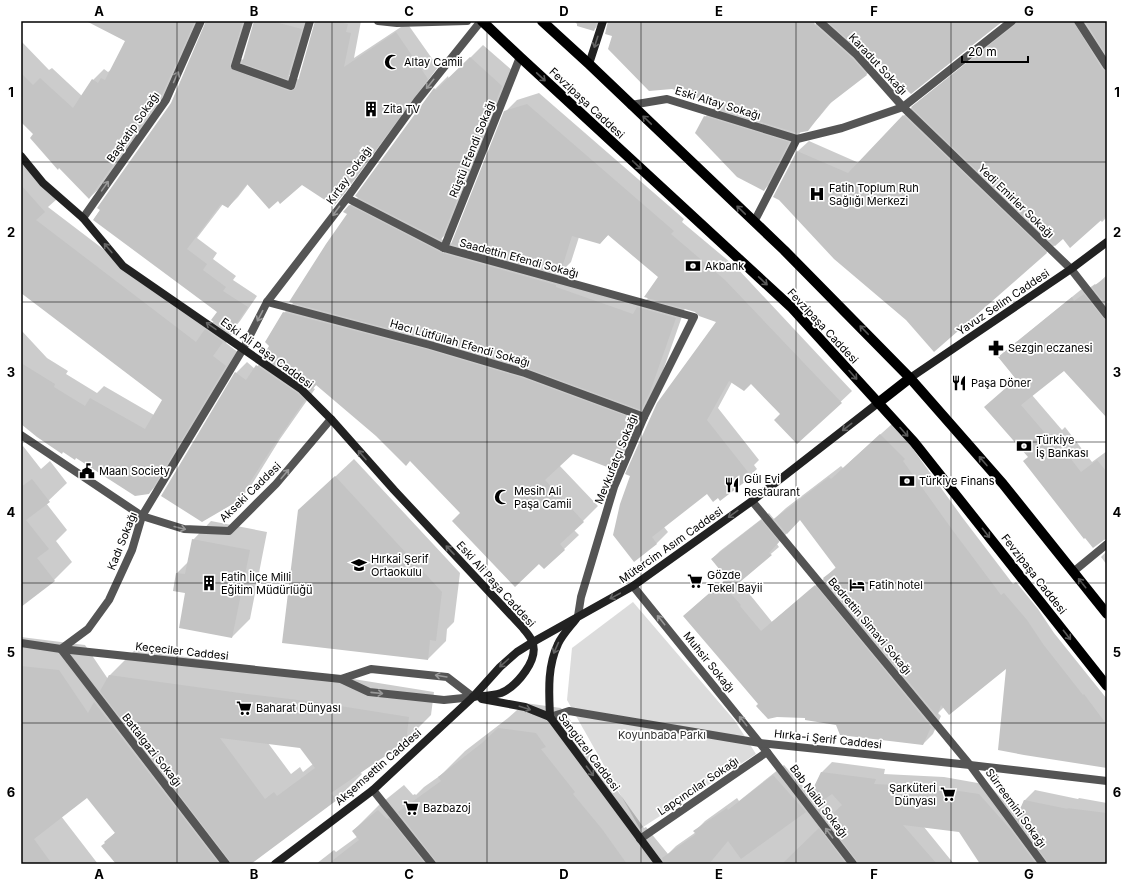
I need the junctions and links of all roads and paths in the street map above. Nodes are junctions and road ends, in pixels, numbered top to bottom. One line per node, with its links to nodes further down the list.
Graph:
1 (201, 21): 20 (street, Başkatip Sokağı, one-way to 1)
2 (249, 21): 3 (street)
3 (310, 21)
4 (378, 21): 5 (street)
5 (467, 21)
6 (482, 21): 12 (main road, Fevzipaşa Caddesi); 19 (street, Kırtay Sokağı, one-way to 19)
7 (542, 21): 13 (main road)
8 (603, 21): 13 (street, one-way to 13)
9 (819, 21): 16 (street, Karadut Sokağı)
10 (1012, 21): 16 (street)
11 (1078, 21): 14 (street)
12 (520, 58): 23 (street, Rüştü Efendi Sokağı); 30 (main road, Fevzipaşa Caddesi, one-way to 30)
13 (589, 64): 15 (main road)
14 (1107, 66)
15 (632, 105): 17 (street, Eski Altay Sokağı); 21 (main road, one-way to 15)
16 (903, 107): 17 (street); 24 (street, Yedi Emirler Sokağı)
17 (797, 140): 21 (street)
18 (21, 156): 20 (street, Eski Ali Paşa Caddesi)
19 (347, 198): 23 (street, Saadettin Efendi Sokağı); 25 (street, Kırtay Sokağı, one-way to 25)
20 (83, 218): 28 (street, Eski Ali Paşa Caddesi, one-way to 20)
21 (754, 222): 29 (main road, one-way to 21)
22 (1107, 242): 24 (street, Yavuz Selim Caddesi)
23 (444, 248): 27 (street, Saadettin Efendi Sokağı)
24 (1071, 269): 26 (street, Yedi Emirler Sokağı); 29 (street, Yavuz Selim Caddesi)
25 (267, 302): 28 (street, Kırtay Sokağı, one-way to 28); 31 (street, Hacı Lütfüllah Efendi Sokağı)
26 (1107, 315)
27 (694, 317): 31 (street, Mevkufatçı Sokağı)
28 (243, 349): 32 (street, Eski Ali Paşa Caddesi); 35 (street, Kadı Sokağı)
29 (910, 378): 30 (main road); 37 (main road, one-way to 29)
30 (878, 403): 34 (street, Mütercim Asım Caddesi, one-way to 34); 45 (main road, Fevzipaşa Caddesi, one-way to 45)
31 (644, 417): 40 (street, Mevkufatçı Sokağı)
32 (332, 419): 35 (street, Akseki Caddesi, one-way to 32); 41 (street, Eski Ali Paşa Caddesi, one-way to 32)
33 (21, 435): 35 (street, Akseki Caddesi)
34 (752, 500): 38 (street, Mütercim Asım Caddesi, one-way to 38); 50 (street, Bedrettin Simavi Sokağı)
35 (142, 516): 43 (street, Kadı Sokağı)
36 (1107, 544): 37 (street)
37 (1073, 572): 39 (main road, one-way to 37)
38 (633, 586): 40 (street, Mütercim Asım Caddesi, one-way to 40); 48 (street, Muhsir Sokağı, one-way to 38)
39 (1107, 614)
40 (578, 616): 41 (street, Mütercim Asım Caddesi); 47 (street, one-way to 47)
41 (532, 642): 46 (street, Mütercim Asım Caddesi, one-way to 46); 46 (street)
42 (21, 643): 43 (street, Keçeciler Caddesi)
43 (60, 649): 44 (street, Keçeciler Caddesi); 54 (street, Battalgazi Sokağı)
44 (341, 679): 46 (street, Keçeciler Caddesi, one-way to 46); 46 (street, Keçeciler Caddesi, one-way to 44)
45 (1107, 686)
46 (473, 697): 47 (street, Sangüzel Caddesi, one-way to 47); 52 (street, Akşemsettin Caddesi)
47 (550, 717): 48 (street, Hırka-i Şerif Caddesi); 53 (street, Sangüzel Caddesi, one-way to 53)
48 (760, 743): 49 (street, Muhsir Sokağı); 50 (street, Hırka-i Şerif Caddesi)
49 (767, 752): 53 (street, Lapçıncılar Sokağı); 58 (street, Bab Naibi Sokağı, one-way to 49)
50 (970, 764): 51 (street, Hırka-i Şerif Caddesi); 59 (street, Sürreemini Sokağı)
51 (1107, 781)
52 (373, 790): 55 (street, Akşemsettin Caddesi); 56 (street)
53 (640, 839): 57 (street, Sangüzel Caddesi)
54 (226, 864)
55 (275, 864)
56 (432, 864)
57 (659, 864)
58 (853, 864)
59 (1043, 864)

